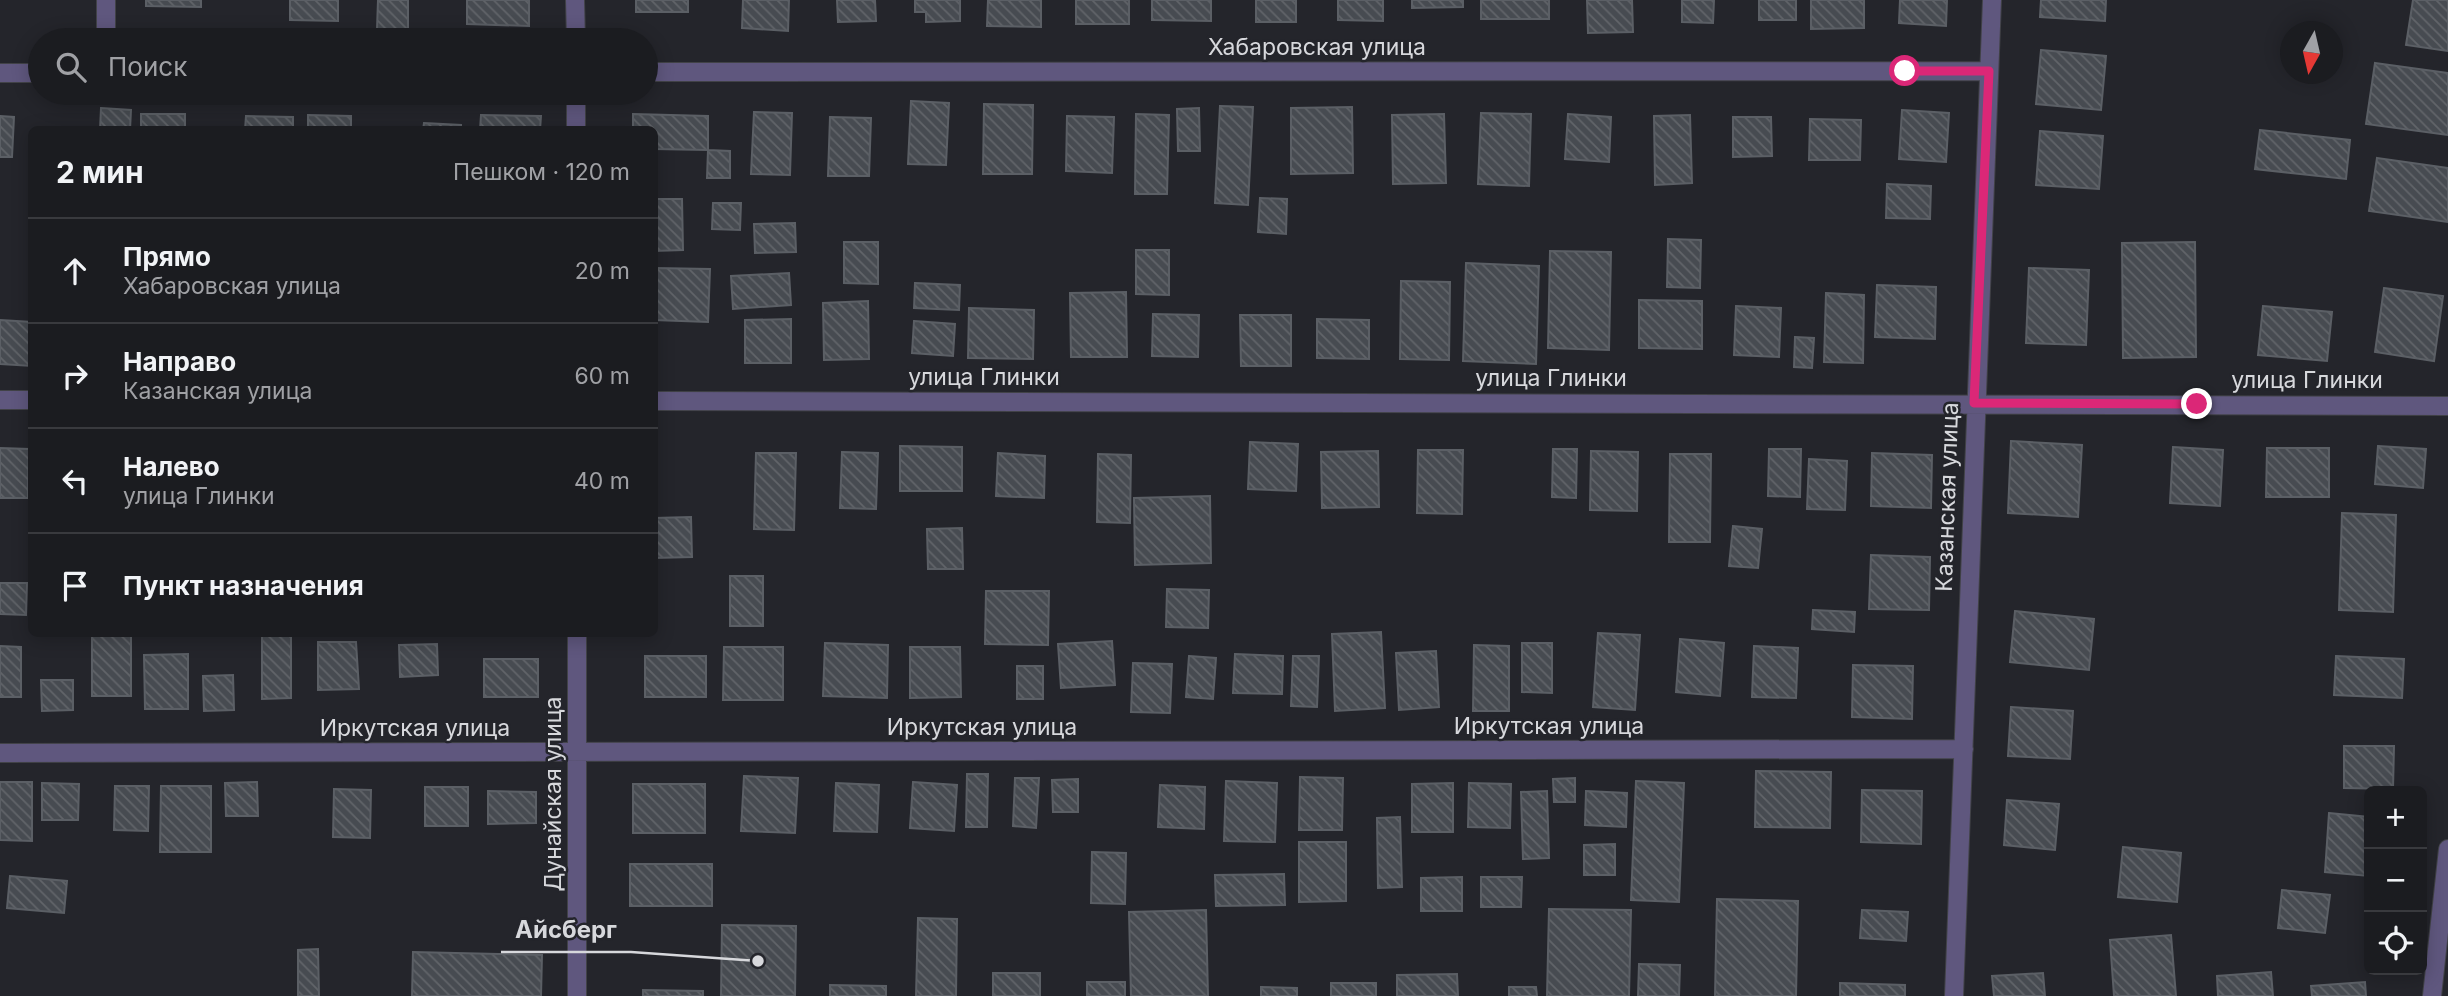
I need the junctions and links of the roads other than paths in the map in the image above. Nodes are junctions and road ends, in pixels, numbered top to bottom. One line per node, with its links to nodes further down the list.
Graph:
1 (106, 0): 4 (street)
2 (575, 0): 5 (street)
3 (1992, 0): 6 (street, Казанская улица)
4 (106, 28)
5 (576, 28)
6 (1989, 71): 7 (street, Хабаровская улица); 15 (street, Казанская улица)
7 (658, 72)
8 (0, 73): 9 (street)
9 (28, 73)
10 (576, 105): 11 (street)
11 (576, 126)
12 (0, 400): 13 (street)
13 (28, 400)
14 (658, 401): 15 (street, улица Глинки)
15 (1974, 403): 16 (street, улица Глинки); 18 (street, Казанская улица)
16 (2448, 405)
17 (578, 637): 19 (street, Дунайская улица)
18 (1964, 749): 19 (street, Иркутская улица); 23 (street, Казанская улица)
19 (578, 752): 20 (street, Иркутская улица); 22 (street, Дунайская улица)
20 (0, 753)
21 (2448, 849): 24 (street)
22 (578, 996)
23 (1954, 996)
24 (2432, 996)

